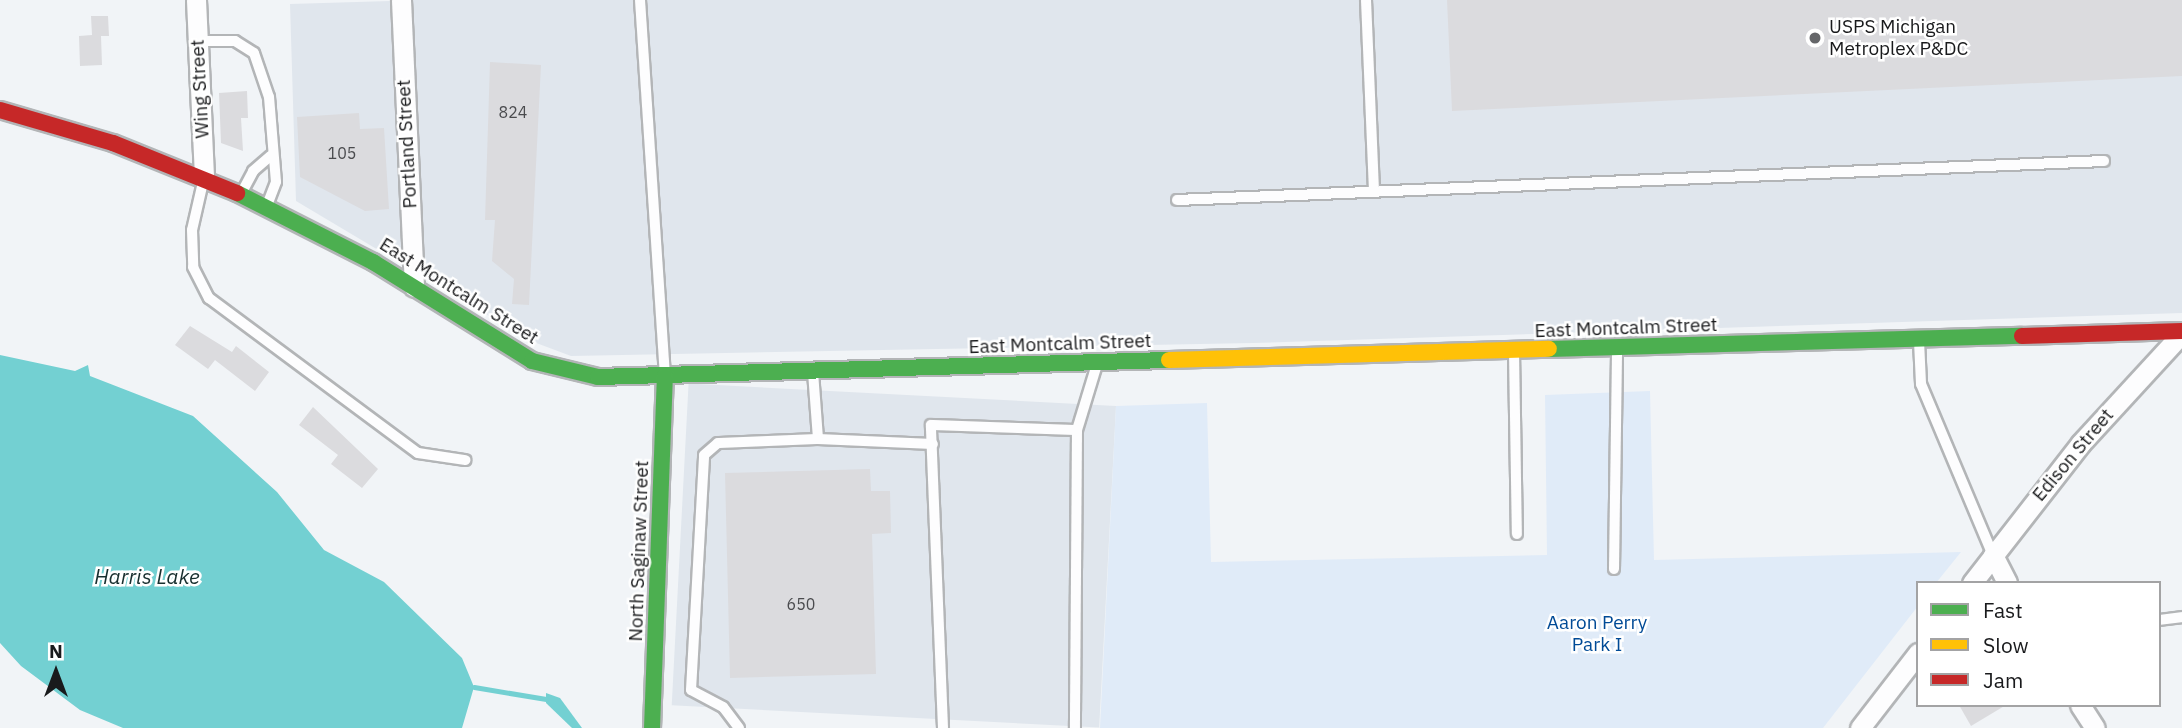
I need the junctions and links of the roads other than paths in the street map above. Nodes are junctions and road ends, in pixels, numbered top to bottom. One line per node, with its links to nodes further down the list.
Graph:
1 (196, 0): 5 (street, Wing Street)
2 (401, 0): 14 (street, Portland Street)
3 (640, 0): 21 (lane)
4 (1366, 0): 10 (lane)
5 (198, 41): 7 (lane); 9 (street, Wing Street)
6 (0, 110): 9 (main road, East Montcalm Street)
7 (270, 156): 11 (lane); 13 (lane)
8 (2104, 161): 10 (lane)
9 (204, 178): 11 (main road, East Montcalm Street); 25 (lane)
10 (1374, 191): 12 (lane)
11 (241, 194): 13 (main road, East Montcalm Street)
12 (1177, 200)
13 (266, 206): 14 (main road, East Montcalm Street)
14 (414, 287): 21 (main road, East Montcalm Street)
15 (2182, 332): 16 (main road, East Montcalm Street); 27 (street, Edison Street)
16 (1919, 340): 17 (main road, East Montcalm Street); 27 (lane)
17 (1617, 349): 18 (main road, East Montcalm Street); 28 (lane)
18 (1514, 352): 19 (main road, East Montcalm Street); 26 (lane)
19 (1097, 364): 20 (main road, East Montcalm Street); 22 (lane)
20 (813, 372): 21 (main road, East Montcalm Street); 23 (lane)
21 (665, 376): 35 (main road, North Saginaw Street)
22 (1077, 430): 24 (lane); 38 (lane)
23 (818, 439): 24 (lane); 36 (lane)
24 (933, 444): 37 (lane)
25 (465, 460)
26 (1517, 534)
27 (1993, 555): 29 (street, Edison Street); 30 (street)
28 (1615, 569)
29 (1974, 581)
30 (2006, 581)
31 (2182, 617): 32 (lane)
32 (2161, 620)
33 (1916, 656): 39 (street)
34 (2081, 707): 40 (street)
35 (652, 728)
36 (739, 728)
37 (943, 728)
38 (1075, 728)
39 (1860, 728)
40 (2095, 728)

